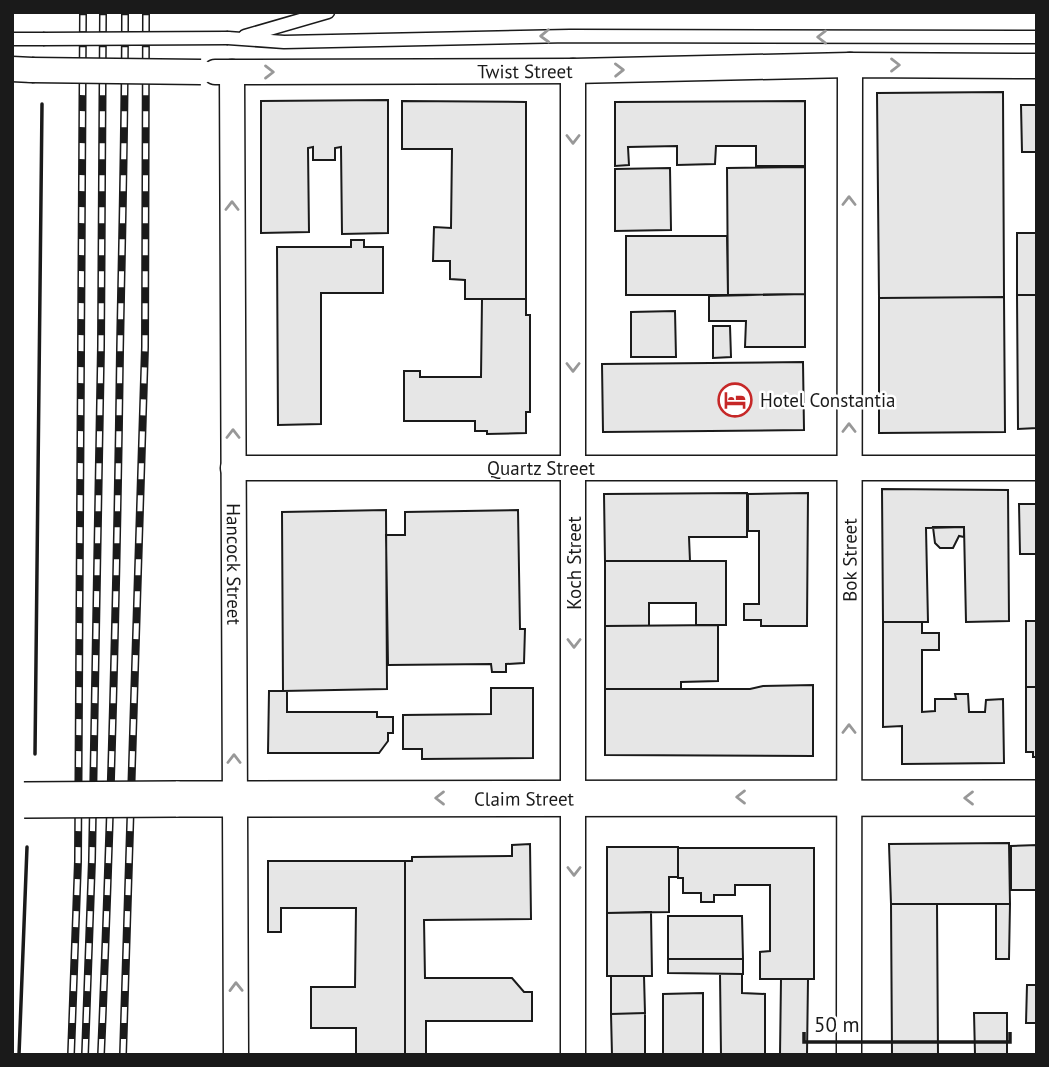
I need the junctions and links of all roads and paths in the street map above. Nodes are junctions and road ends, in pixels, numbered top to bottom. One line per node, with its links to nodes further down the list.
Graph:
1 (328, 12): 3 (lane)
2 (1037, 37): 3 (lane, one-way to 3)
3 (233, 38): 4 (lane, bridge)
4 (12, 39)
5 (850, 65): 6 (street, Twist Street, one-way to 6); 8 (street, Twist Street, one-way to 5); 12 (street, Bok Street, one-way to 5)
6 (1037, 66)
7 (22, 69): 9 (street, Twist Street, bridge)
8 (573, 71): 9 (street, Twist Street, one-way to 8); 10 (street, Koch Street, one-way to 10)
9 (232, 72): 11 (street, Hancock Street, one-way to 9)
10 (573, 467): 11 (street, Quartz Street); 12 (street, Quartz Street); 14 (street, Koch Street, one-way to 14)
11 (233, 468): 17 (street, Hancock Street, one-way to 11)
12 (849, 468): 13 (street, Quartz Street); 15 (street, Bok Street, one-way to 12)
13 (1037, 468)
14 (573, 797): 15 (street, Claim Street, one-way to 14); 17 (street, Claim Street, one-way to 17); 20 (street, Koch Street, one-way to 20)
15 (850, 797): 16 (street, Claim Street, one-way to 15); 21 (street, Bok Street)
16 (1037, 798)
17 (234, 799): 18 (street, Claim Street, bridge); 19 (street, Hancock Street, one-way to 17)
18 (18, 800)
19 (236, 1055)
20 (573, 1055)
21 (849, 1055)

